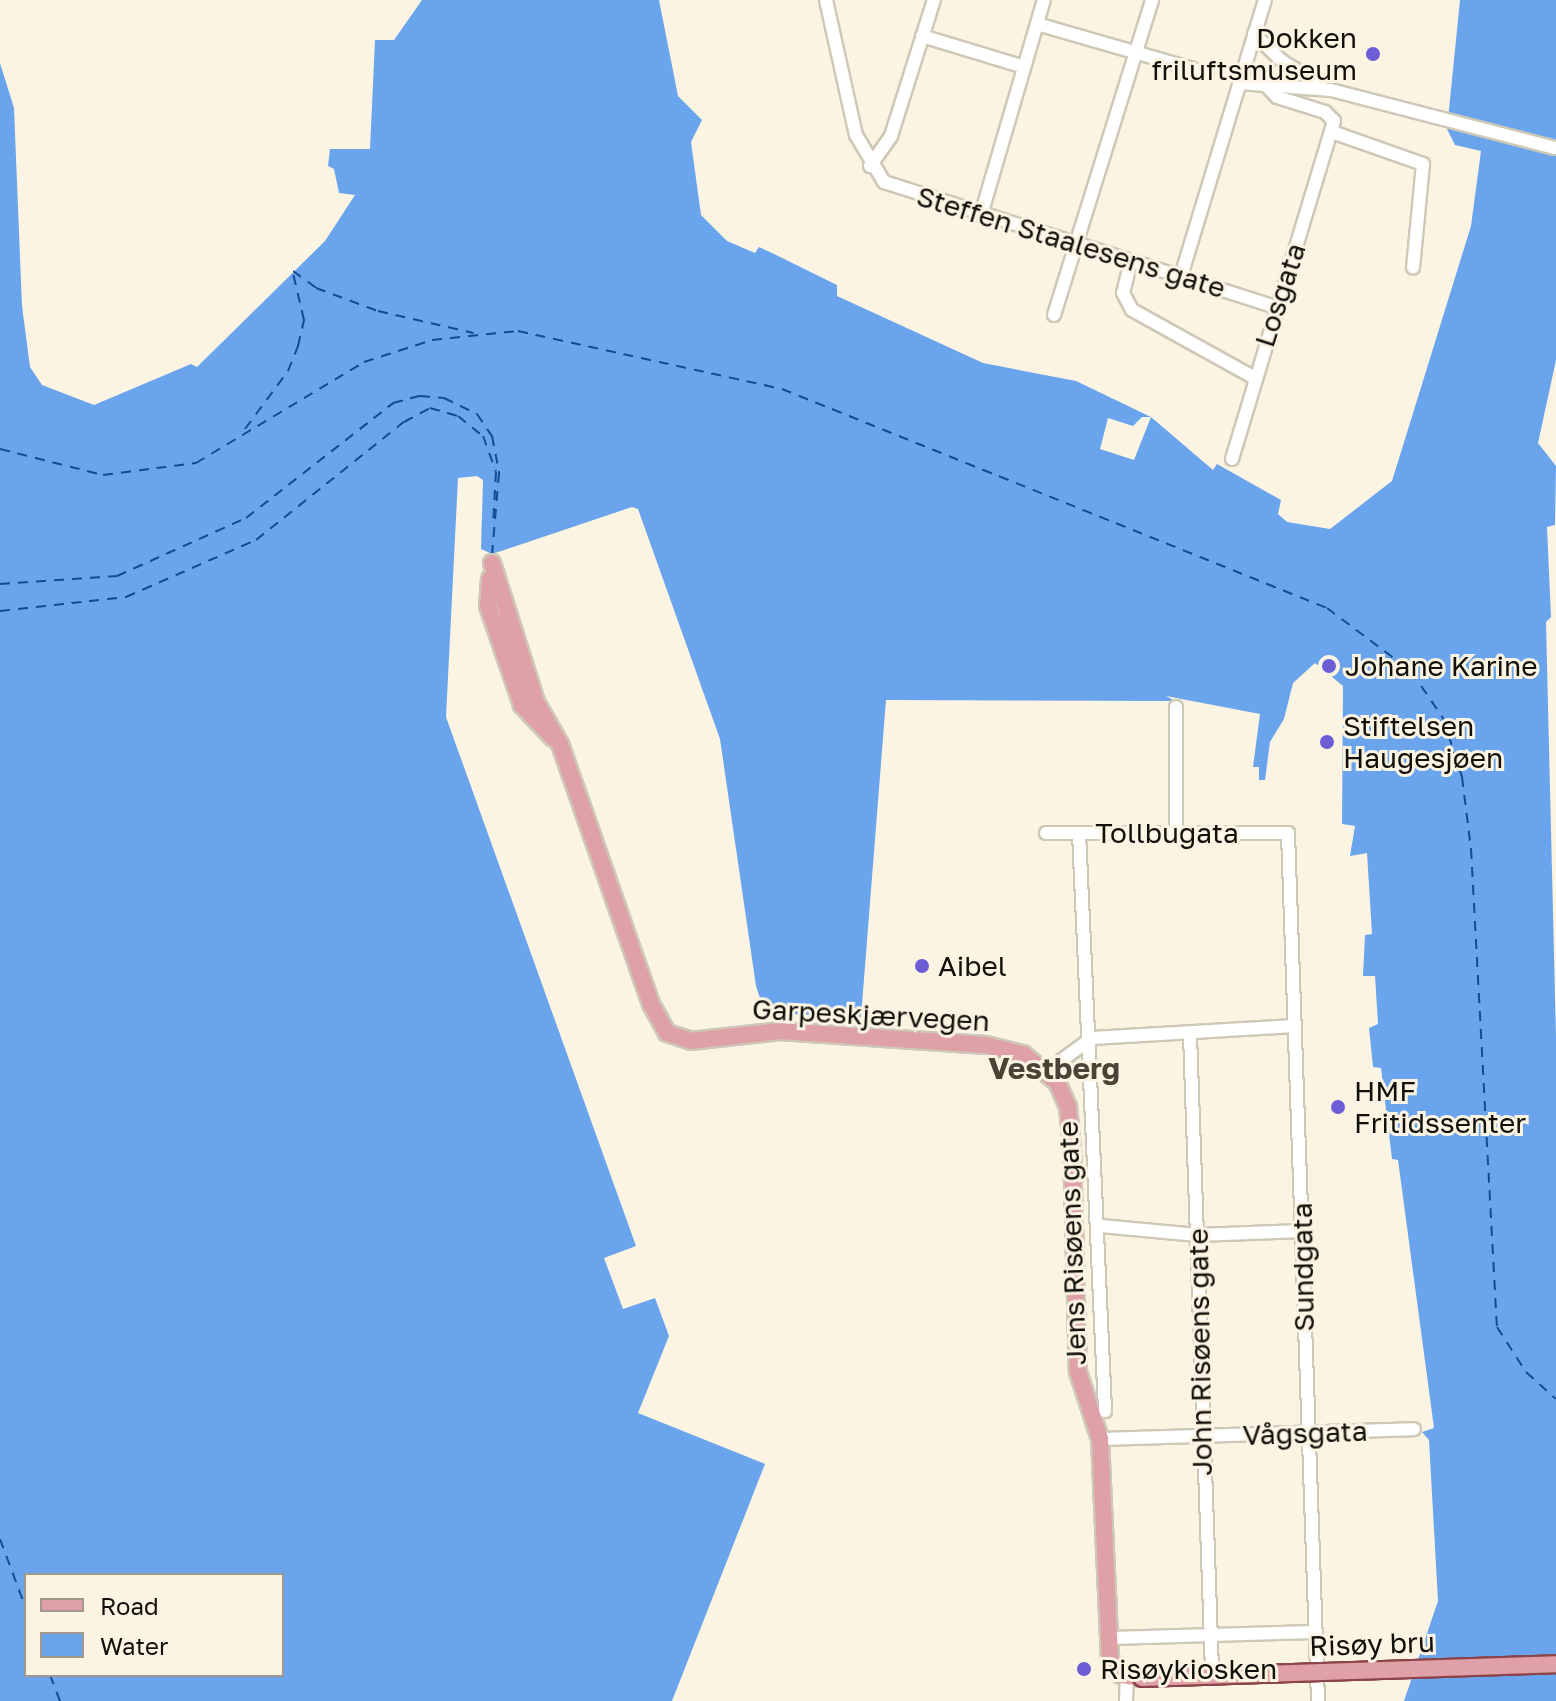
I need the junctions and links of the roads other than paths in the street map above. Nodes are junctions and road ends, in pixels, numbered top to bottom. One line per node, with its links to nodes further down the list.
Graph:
1 (826, 0): 17 (street)
2 (934, 0): 8 (street)
3 (1044, 0): 6 (street)
4 (1152, 0): 9 (street)
5 (1265, 0): 7 (street)
6 (1037, 24): 9 (street); 10 (street)
7 (1254, 34): 12 (street); 14 (street)
8 (922, 36): 10 (street); 17 (street)
9 (1135, 52): 11 (street); 19 (street)
10 (1024, 67): 18 (street)
11 (1207, 73)
12 (1239, 83): 13 (street); 22 (street)
13 (1265, 84): 14 (street); 15 (street)
14 (1331, 90): 16 (street)
15 (1332, 132): 21 (street); 23 (street, Losgata)
16 (1556, 148)
17 (870, 166): 18 (street, Steffen Staalesens gate)
18 (981, 215): 19 (street, Steffen Staalesens gate)
19 (1078, 245): 20 (street, Steffen Staalesens gate); 24 (street)
20 (1131, 261): 22 (street, Steffen Staalesens gate); 25 (street)
21 (1413, 268)
22 (1181, 276): 23 (street, Steffen Staalesens gate)
23 (1278, 308): 25 (street, Losgata)
24 (1054, 315)
25 (1253, 377): 26 (street, Losgata)
26 (1232, 459)
27 (492, 559): 36 (main road, Garpeskjærvegen)
28 (1176, 707): 29 (street)
29 (1176, 831): 31 (street, Tollbugata); 32 (street, Tollbugata)
30 (1046, 833): 31 (street, Tollbugata)
31 (1079, 833): 35 (street, Jens Risøens gate)
32 (1288, 833): 33 (street, Sundgata)
33 (1295, 1026): 34 (street); 38 (street, Sundgata)
34 (1190, 1034): 35 (street); 39 (street, John Risøens gate)
35 (1092, 1038): 36 (street); 37 (street, Jens Risøens gate)
36 (1047, 1071): 44 (main road)
37 (1101, 1226): 39 (street); 40 (street, Jens Risøens gate)
38 (1302, 1231): 39 (street); 42 (street, Sundgata)
39 (1198, 1235): 43 (street, John Risøens gate)
40 (1105, 1411)
41 (1414, 1429): 42 (street, Vågsgata)
42 (1307, 1433): 43 (street, Vågsgata); 45 (street, Sundgata)
43 (1202, 1436): 44 (street, Vågsgata); 46 (street, John Risøens gate)
44 (1100, 1439): 47 (main road)
45 (1315, 1632): 46 (street); 52 (street, Sundgata)
46 (1209, 1636): 47 (street); 49 (street, John Risøens gate)
47 (1109, 1638): 50 (main road)
48 (1556, 1664): 50 (main road, Risøy bru, bridge)
49 (1212, 1670)
50 (1134, 1678): 51 (street)
51 (1126, 1701)
52 (1318, 1701)

